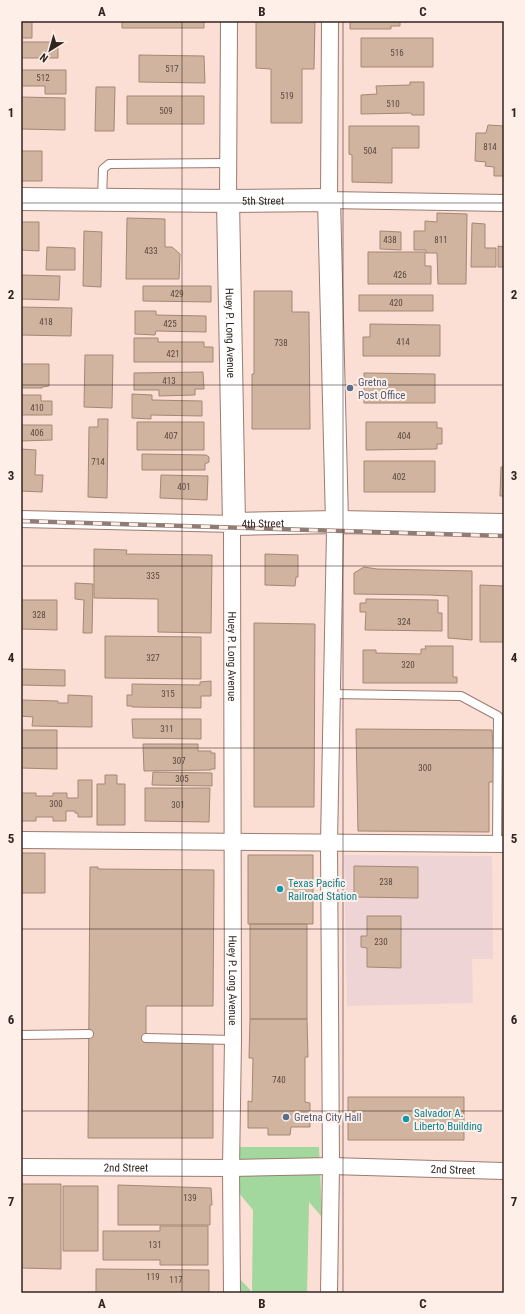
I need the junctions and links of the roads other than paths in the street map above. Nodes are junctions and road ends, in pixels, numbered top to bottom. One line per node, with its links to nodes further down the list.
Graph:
1 (229, 21): 3 (street, Huey P. Long Avenue)
2 (330, 21): 6 (street)
3 (228, 163): 5 (lane); 7 (street, Huey P. Long Avenue)
4 (21, 199): 5 (main road, 5th Street)
5 (102, 200): 7 (main road, 5th Street)
6 (329, 200): 7 (main road, 5th Street); 8 (street, 5th Street); 10 (main road)
7 (228, 201): 11 (main road, Huey P. Long Avenue)
8 (504, 203)
9 (21, 519): 11 (street, 4th Street)
10 (337, 522): 11 (main road, 4th Street); 12 (main road, 4th Street); 13 (street)
11 (234, 524): 15 (street, Huey P. Long Avenue)
12 (504, 525)
13 (332, 694): 16 (street); 17 (lane)
14 (21, 840): 15 (street)
15 (233, 843): 16 (street); 21 (street, Huey P. Long Avenue)
16 (329, 843): 17 (street); 22 (street)
17 (501, 844)
18 (88, 1034): 19 (lane)
19 (21, 1035)
20 (146, 1038): 21 (lane)
21 (233, 1040): 24 (street, Huey P. Long Avenue)
22 (331, 1166): 24 (street, 2nd Street); 25 (street, 2nd Street); 27 (street)
23 (21, 1167): 24 (street, 2nd Street)
24 (231, 1168): 26 (street, Huey P. Long Avenue)
25 (504, 1171)
26 (232, 1293)
27 (329, 1293)

